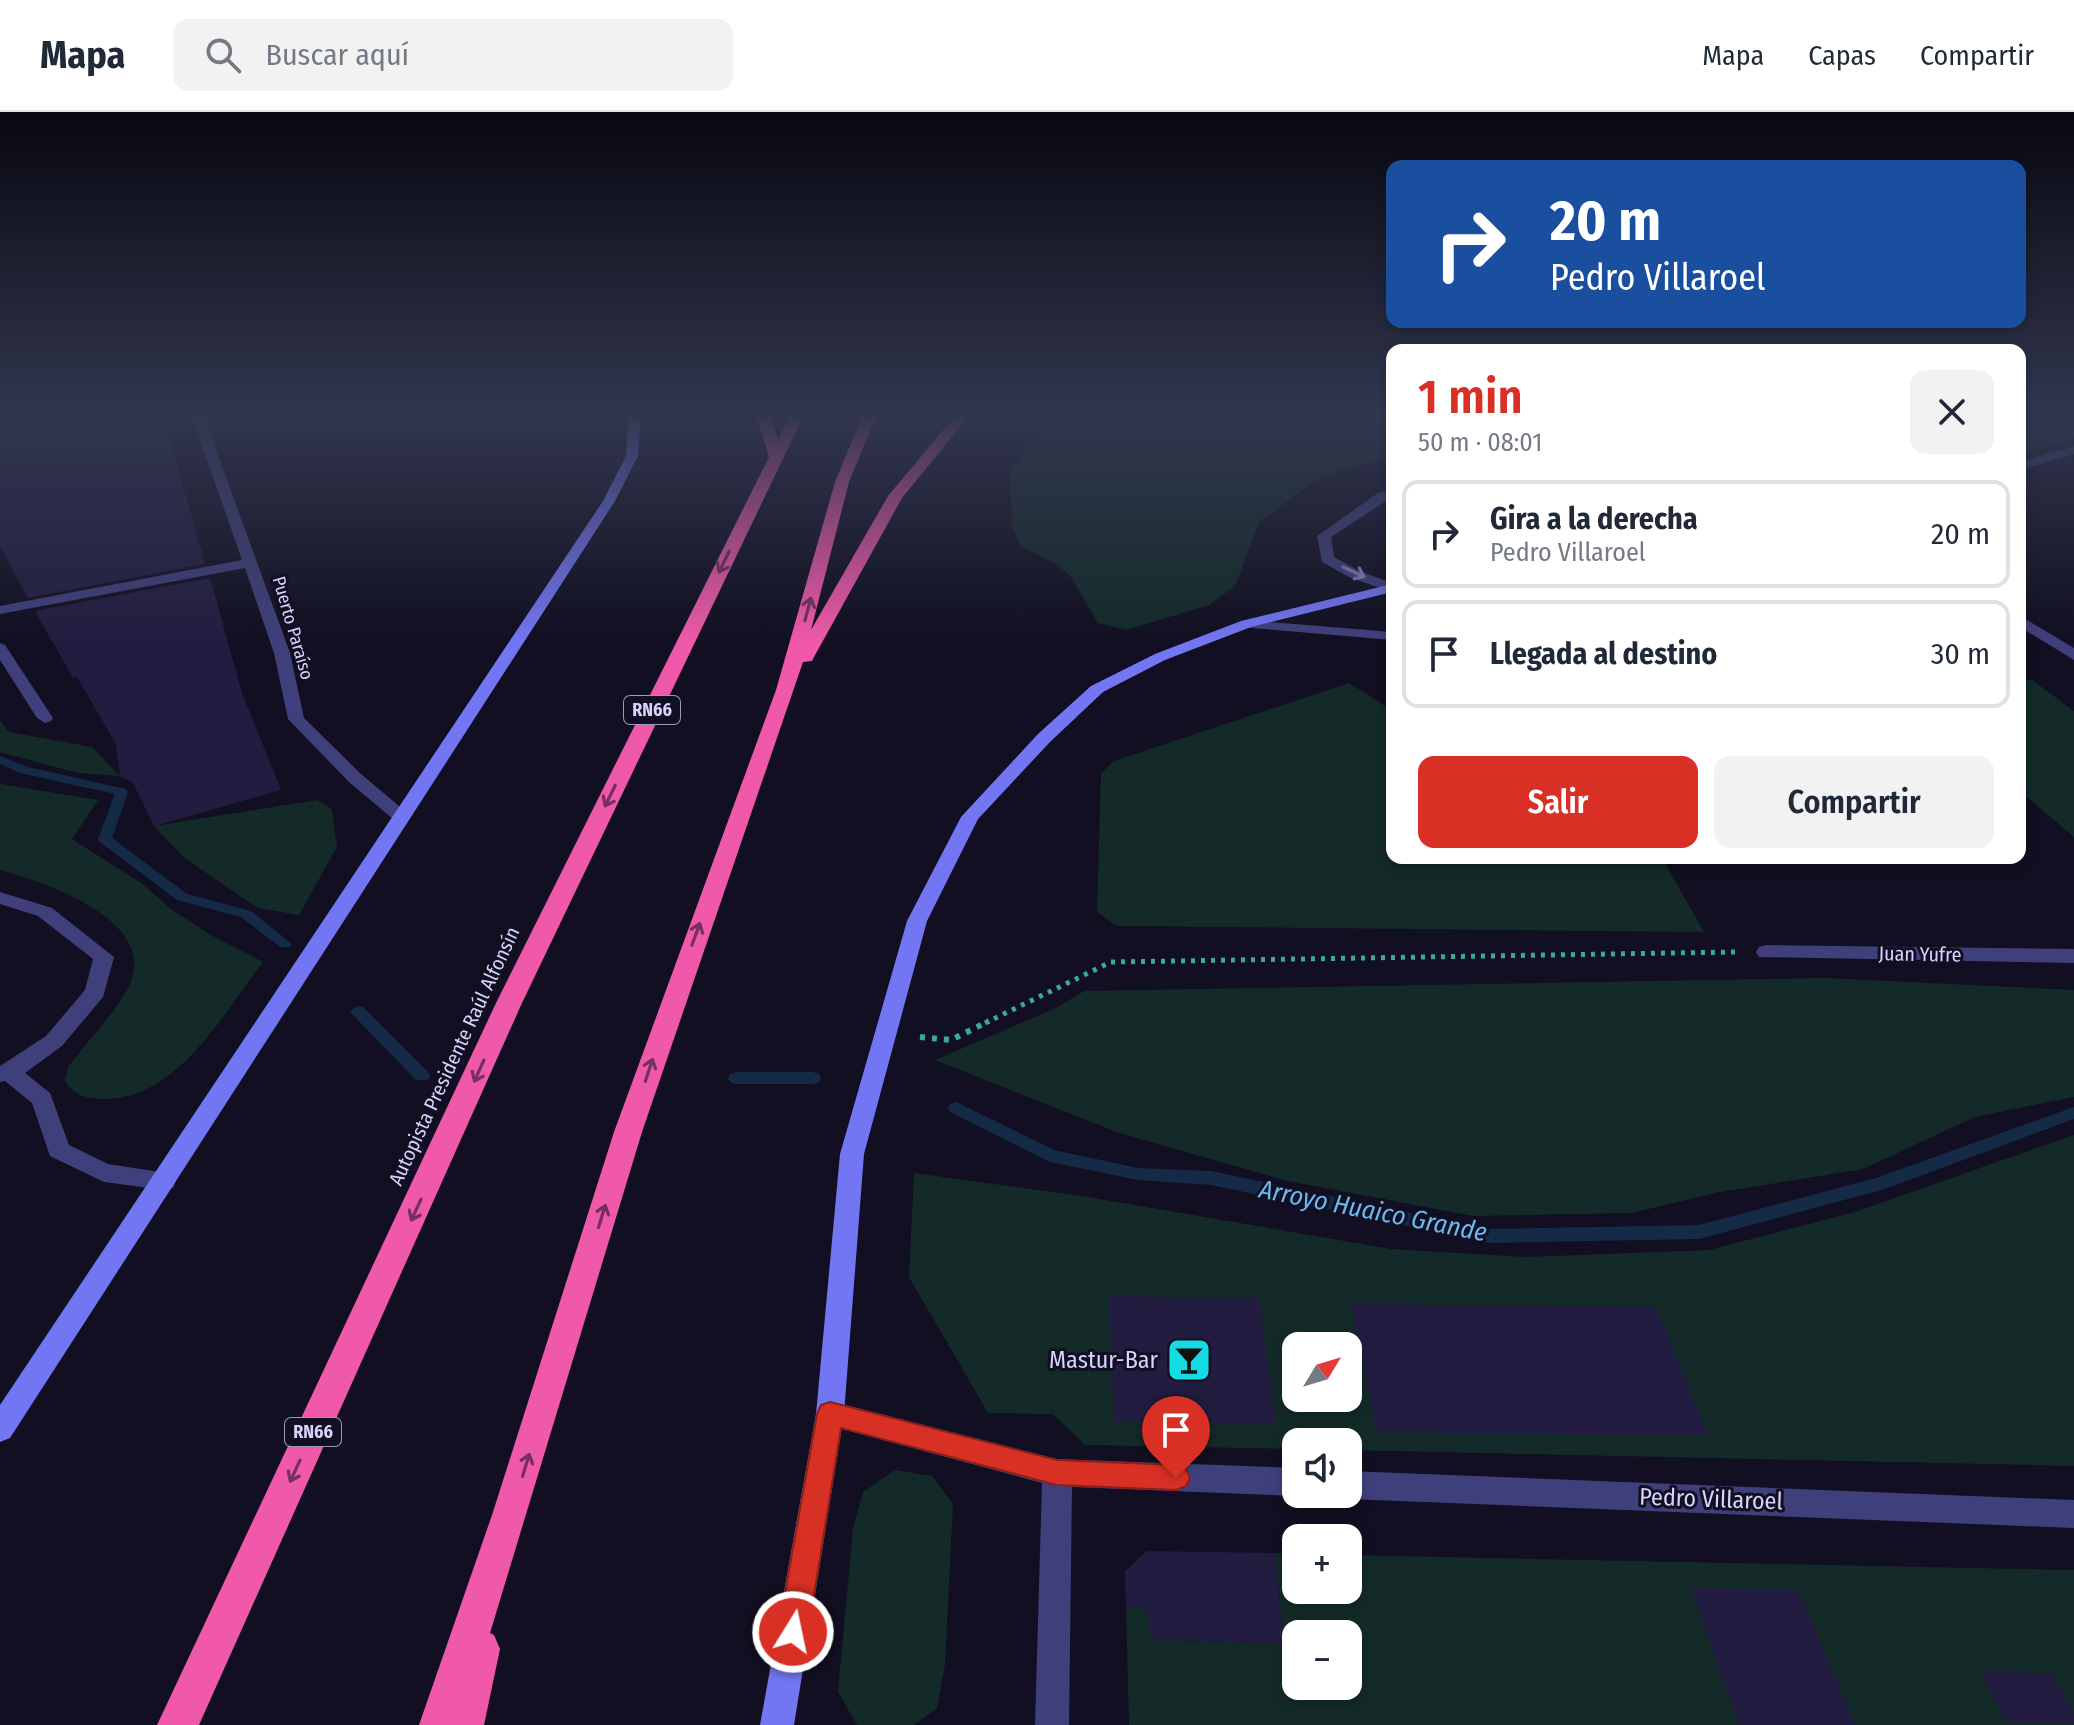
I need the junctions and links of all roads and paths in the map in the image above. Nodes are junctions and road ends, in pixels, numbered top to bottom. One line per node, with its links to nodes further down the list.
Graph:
1 (226, 492): 7 (street, Puerto Paraíso)
2 (613, 492): 18 (street)
3 (758, 492): 32 (highway, Autopista Presidente Raúl Alfonsín / RN66, one-way to 32)
4 (839, 492): 16 (highway, one-way to 4)
5 (898, 492): 16 (highway)
6 (1386, 495): 8 (street, one-way to 8)
7 (252, 562): 10 (street); 18 (street, Puerto Paraíso)
8 (1386, 586)
9 (1386, 589): 11 (street)
10 (0, 610)
11 (1246, 624): 13 (street); 22 (street)
12 (2026, 624): 15 (street)
13 (1386, 636)
14 (0, 648): 17 (street)
15 (2074, 655)
16 (786, 690): 31 (highway, one-way to 16)
17 (45, 718)
18 (399, 815): 24 (street)
19 (0, 898): 23 (street)
20 (1766, 952): 21 (street, Juan Yufre); 22 (path)
21 (2074, 956)
22 (883, 1033): 25 (street)
23 (5, 1074): 24 (street)
24 (164, 1181): 26 (street)
25 (830, 1414): 27 (street); 35 (street)
26 (0, 1429)
27 (1057, 1473): 28 (street); 36 (street)
28 (1282, 1481)
29 (1362, 1486): 30 (street, Pedro Villaroel)
30 (2074, 1514)
31 (510, 1515): 33 (highway); 34 (highway)
32 (178, 1725)
33 (440, 1725)
34 (463, 1725)
35 (777, 1725)
36 (1052, 1725)

